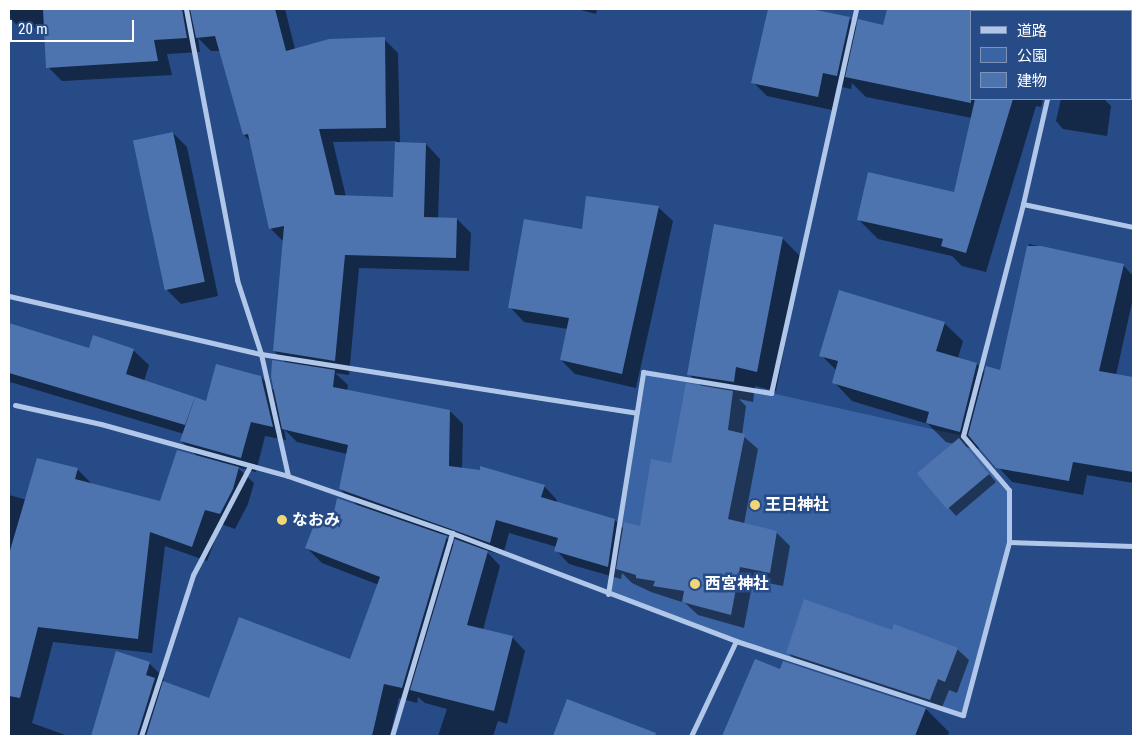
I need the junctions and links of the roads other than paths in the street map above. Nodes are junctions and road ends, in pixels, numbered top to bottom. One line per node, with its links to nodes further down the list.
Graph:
1 (186, 9): 7 (street)
2 (856, 9): 9 (street)
3 (1047, 100): 4 (street)
4 (1023, 204): 5 (street); 13 (street)
5 (1133, 227)
6 (9, 296): 7 (street)
7 (261, 354): 9 (street); 11 (street)
8 (15, 405): 10 (street)
9 (636, 413): 15 (street)
10 (250, 466): 11 (street); 17 (street)
11 (288, 476): 12 (street)
12 (452, 532): 15 (street); 18 (street)
13 (1009, 542): 14 (street); 16 (street)
14 (1133, 546)
15 (608, 594): 16 (street)
16 (736, 641): 19 (street)
17 (141, 736)
18 (392, 736)
19 (691, 736)

